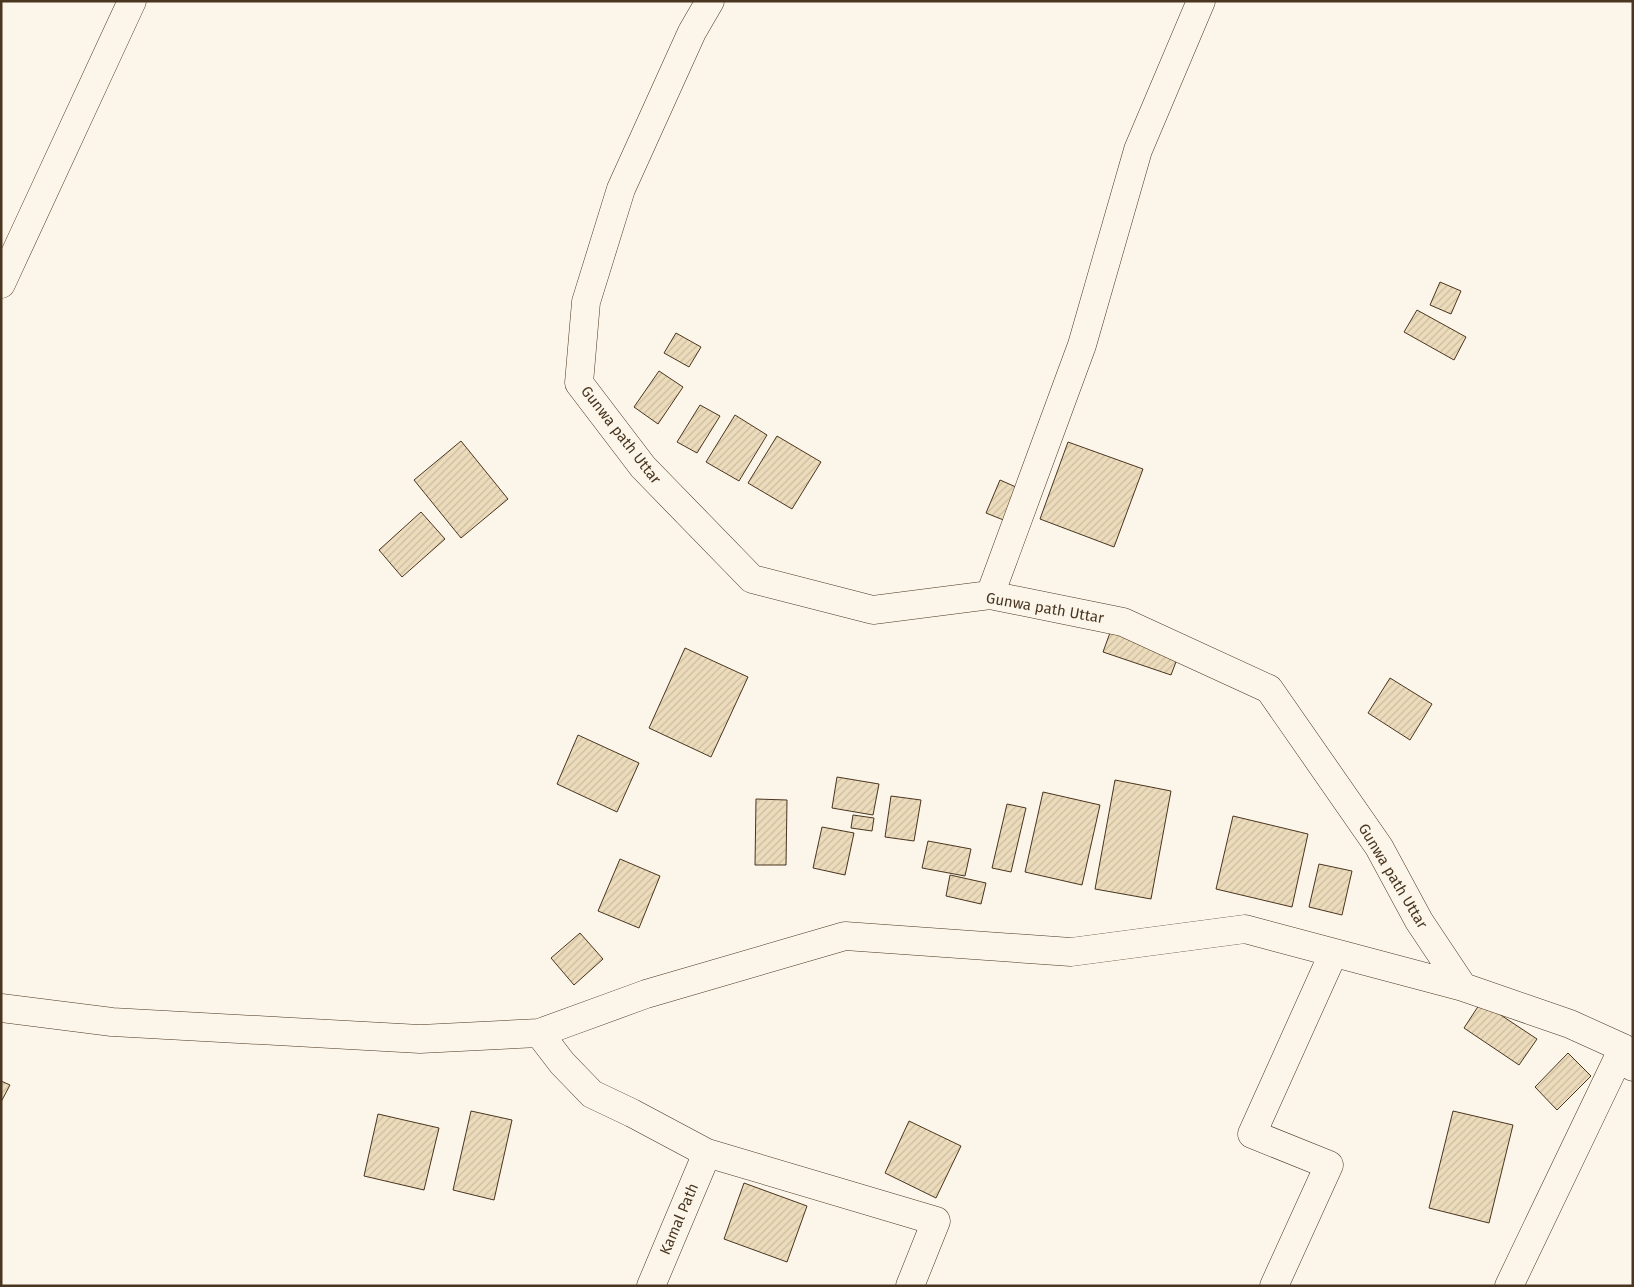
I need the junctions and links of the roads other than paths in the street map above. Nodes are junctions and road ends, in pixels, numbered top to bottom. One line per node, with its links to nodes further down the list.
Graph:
1 (132, 1): 4 (street)
2 (710, 1): 5 (street, Gunwa path Uttar)
3 (1201, 1): 5 (street)
4 (1, 284)
5 (990, 595): 7 (street, Gunwa path Uttar)
6 (1333, 954): 7 (street); 9 (street); 14 (street)
7 (1463, 987): 10 (street)
8 (1, 1008): 9 (street)
9 (540, 1033): 11 (street)
10 (1628, 1058): 15 (street)
11 (707, 1153): 12 (street, Kamal Path); 13 (street)
12 (651, 1286)
13 (910, 1286)
14 (1274, 1286)
15 (1509, 1286)

